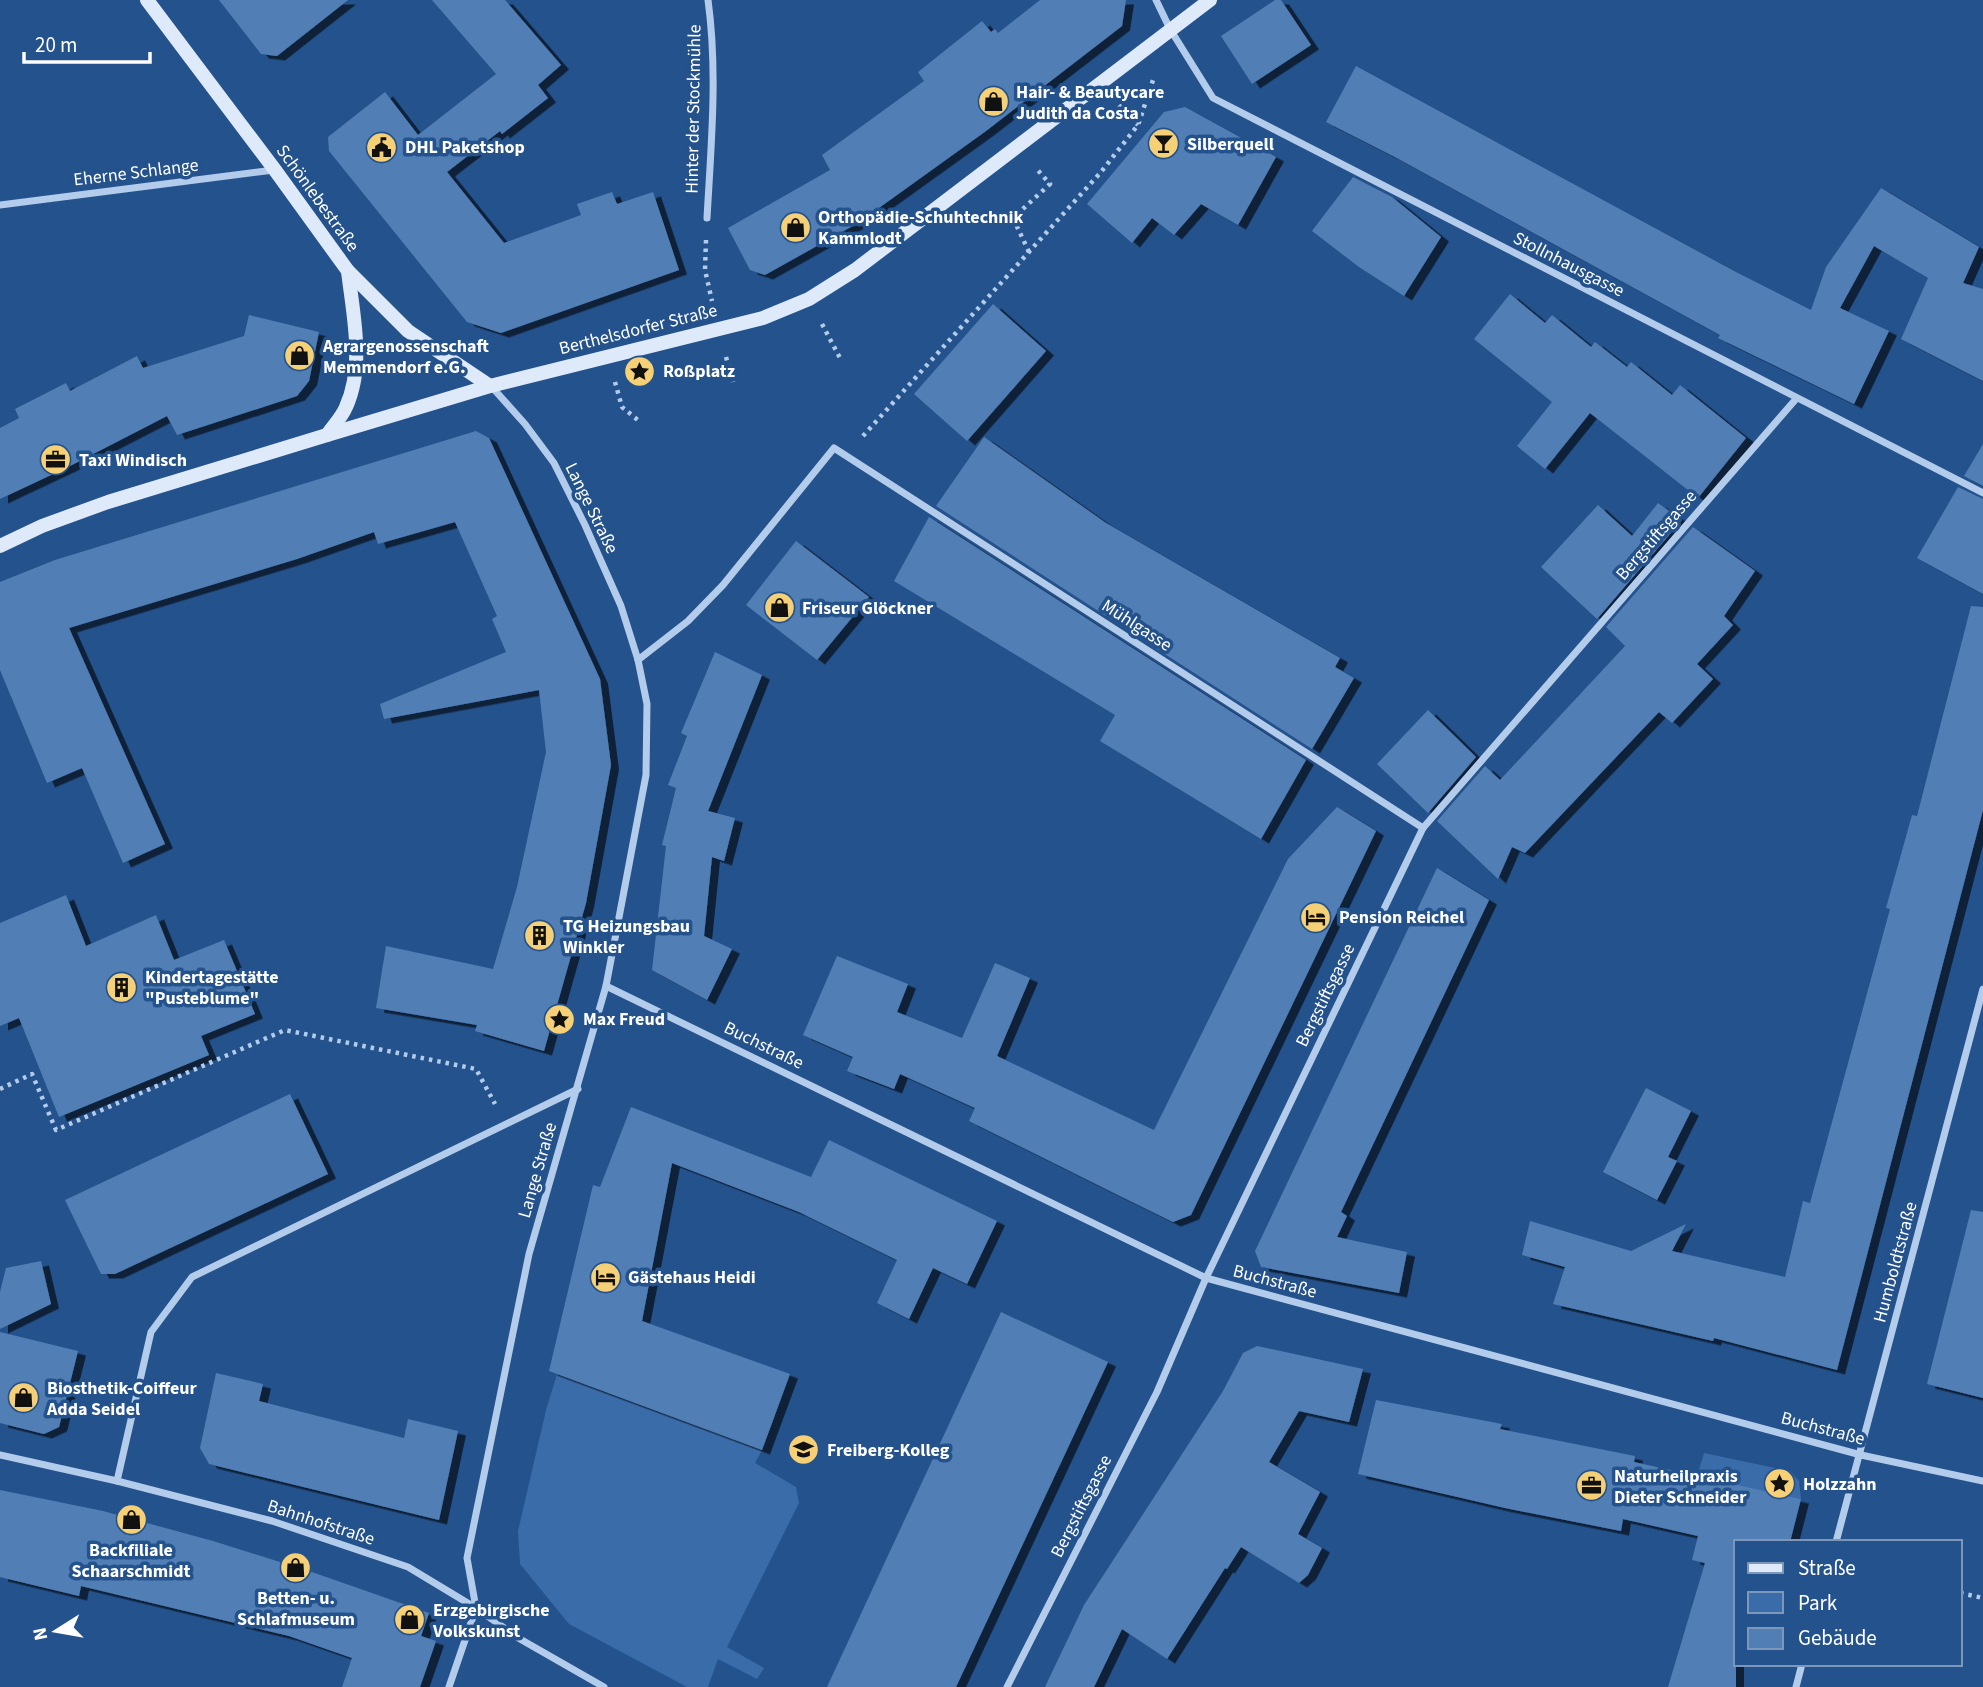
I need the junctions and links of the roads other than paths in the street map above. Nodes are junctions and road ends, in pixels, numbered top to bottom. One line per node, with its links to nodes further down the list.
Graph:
1 (147, 0): 6 (street, Schönlebestraße)
2 (708, 0): 8 (street, Hinter der Stockmühle)
3 (1156, 0): 5 (street, Stollnhausgasse)
4 (1210, 0): 5 (street, Berthelsdorfer Straße)
5 (1170, 29): 10 (street, Berthelsdorfer Straße); 11 (street, Stollnhausgasse)
6 (275, 170): 7 (street, Eherne Schlange); 9 (street, Schönlebestraße)
7 (0, 205)
8 (707, 218)
9 (348, 271): 10 (street, Schönlebestraße); 12 (street)
10 (490, 386): 12 (street, Berthelsdorfer Straße); 15 (street, Lange Straße)
11 (1796, 399): 13 (street, Stollnhausgasse); 16 (street, Bergstiftsgasse)
12 (327, 435): 14 (street, Berthelsdorfer Straße)
13 (1983, 493)
14 (0, 547)
15 (638, 660): 16 (street, Mühlgasse); 17 (street, Lange Straße)
16 (1423, 828): 20 (street, Bergstiftsgasse)
17 (606, 986): 19 (street, Lange Straße); 20 (street, Buchstraße)
18 (1983, 989): 22 (street, Humboldtstraße)
19 (578, 1089): 23 (street); 26 (street, Lange Straße)
20 (1206, 1278): 22 (street, Buchstraße); 30 (street, Bergstiftsgasse)
21 (0, 1455): 23 (street, Bahnhofstraße)
22 (1861, 1455): 24 (street, Buchstraße); 25 (street, Humboldtstraße)
23 (117, 1481): 26 (street, Bahnhofstraße)
24 (1983, 1482)
25 (1837, 1540)
26 (476, 1608): 28 (street, Lange Straße); 29 (street, Bahnhofstraße)
27 (1801, 1666): 31 (street)
28 (449, 1687)
29 (604, 1687)
30 (1007, 1687)
31 (1796, 1687)

